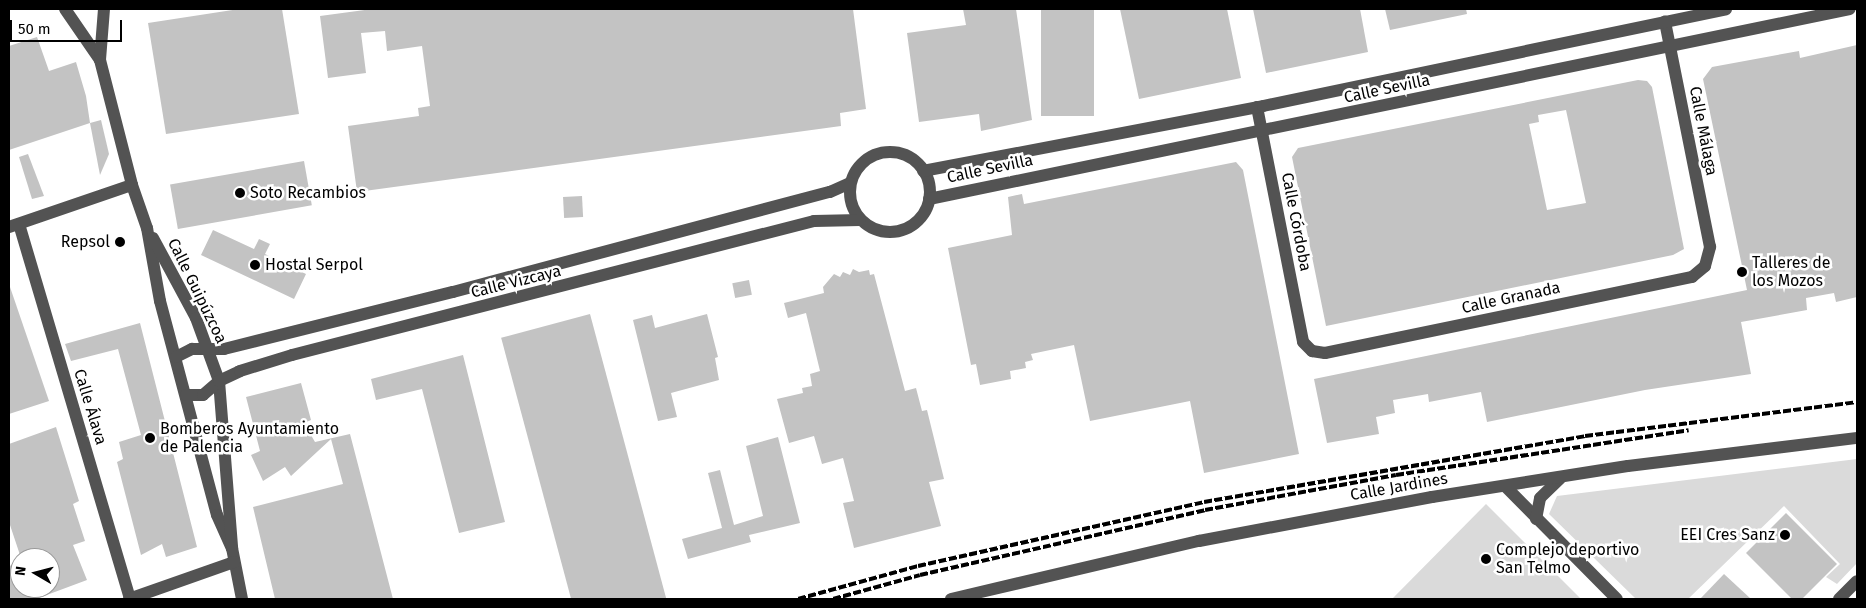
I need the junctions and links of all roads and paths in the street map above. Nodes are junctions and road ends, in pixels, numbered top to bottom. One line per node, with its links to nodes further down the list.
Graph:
1 (65, 9): 7 (street, Calle Guipúzcoa)
2 (104, 9): 7 (street, Calle Guipúzcoa)
3 (1726, 9): 5 (street, Calle Sevilla)
4 (1850, 9): 6 (street, Calle Sevilla)
5 (1665, 21): 6 (street, Calle Málaga); 8 (street, Calle Sevilla)
6 (1670, 46): 9 (street, Calle Sevilla); 17 (street, Calle Málaga)
7 (100, 60): 12 (street, Calle Guipúzcoa)
8 (1257, 107): 9 (street, Calle Córdoba); 10 (street, Calle Sevilla)
9 (1261, 131): 13 (street, Calle Sevilla); 20 (street, Calle Córdoba)
10 (924, 171): 11 (street); 13 (street)
11 (850, 183): 14 (street); 18 (street, Calle Vizcaya)
12 (132, 185): 15 (street); 16 (street, Calle Guipúzcoa)
13 (929, 199): 14 (street)
14 (860, 220): 19 (street, Calle Vizcaya)
15 (14, 225): 32 (street, Calle Álava)
16 (147, 228): 21 (street, Calle Guipúzcoa); 22 (street, Calle Guipúzcoa)
17 (1710, 247): 20 (street, Calle Granada)
18 (592, 256): 19 (street); 21 (street, Calle Vizcaya)
19 (592, 279): 23 (street, Calle Vizcaya)
20 (1303, 342)
21 (209, 350): 22 (street, Calle Vizcaya); 23 (street, Calle Guipúzcoa)
22 (176, 357): 24 (street, Calle Guipúzcoa)
23 (219, 381): 24 (street, Calle Vizcaya); 29 (street, Calle Guipúzcoa)
24 (186, 395): 29 (street, Calle Guipúzcoa)
25 (1857, 438): 26 (street, Calle Jardines)
26 (1564, 476): 27 (street, Calle Jardines); 28 (street)
27 (1505, 486): 28 (street); 34 (street, Calle Jardines)
28 (1536, 519): 35 (street)
29 (232, 548): 30 (street, Calle Guipúzcoa)
30 (234, 562): 32 (street); 33 (street, Calle Guipúzcoa)
31 (1857, 581): 36 (street)
32 (129, 599)
33 (242, 599)
34 (954, 599)
35 (1617, 599)
36 (1839, 599)

